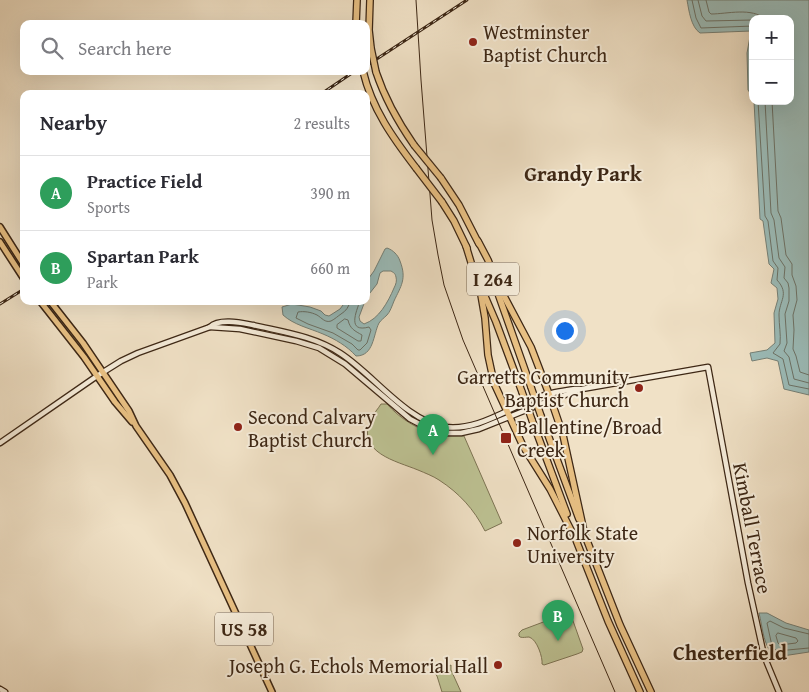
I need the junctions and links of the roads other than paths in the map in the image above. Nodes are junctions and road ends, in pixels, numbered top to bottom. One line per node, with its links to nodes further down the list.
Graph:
1 (356, 0): 3 (highway)
2 (370, 0): 4 (highway, I 264, bridge)
3 (356, 20)
4 (369, 20)
5 (370, 39): 10 (highway, I 264, bridge)
6 (364, 75): 7 (highway, I 264, bridge)
7 (369, 90)
8 (370, 93): 12 (highway, I 264, bridge)
9 (0, 227): 13 (main road)
10 (478, 241): 19 (highway); 23 (highway, I 264, bridge)
11 (0, 242): 14 (main road)
12 (466, 246): 20 (highway); 24 (highway, I 264, bridge)
13 (20, 259)
14 (20, 273)
15 (43, 305): 18 (main road, US 58)
16 (53, 305): 17 (main road, US 58)
17 (103, 372): 18 (main road); 20 (main road); 21 (main road, US 58)
18 (97, 376): 21 (main road, US 58); 22 (main road)
19 (550, 397): 20 (main road); 23 (highway); 30 (main road, Kimball Terrace)
20 (508, 414): 24 (highway)
21 (136, 426): 27 (main road, US 58)
22 (0, 443)
23 (585, 536): 29 (highway, I 264)
24 (575, 538): 28 (highway, I 264)
25 (0, 690): 26 (main road)
26 (4, 692)
27 (272, 692)
28 (640, 692)
29 (651, 692)
30 (779, 692)

